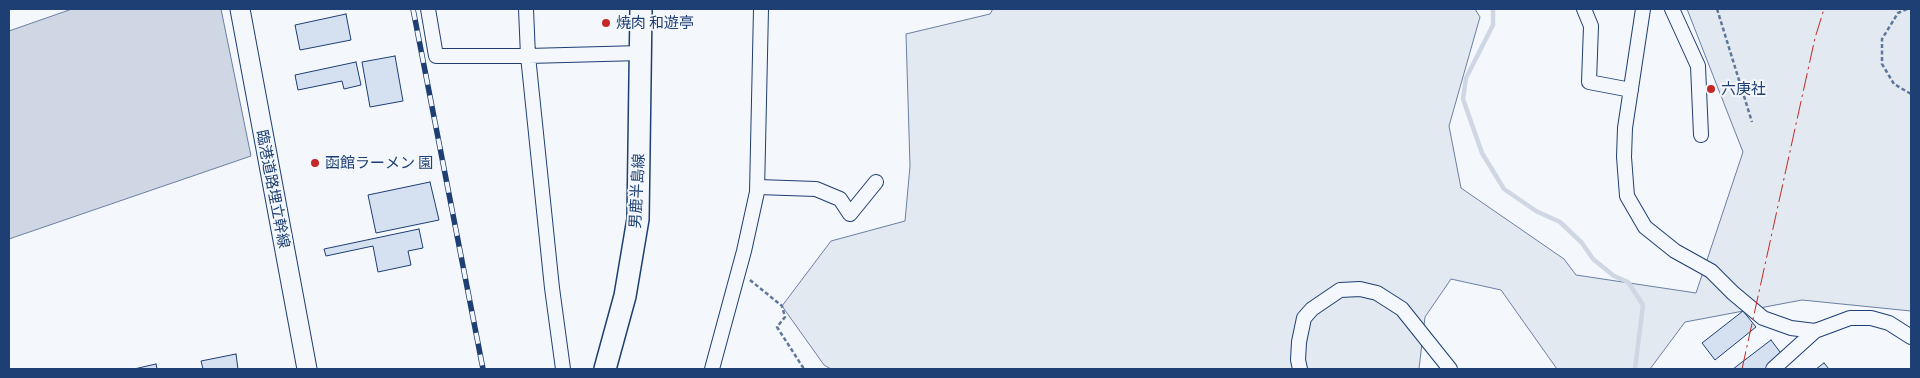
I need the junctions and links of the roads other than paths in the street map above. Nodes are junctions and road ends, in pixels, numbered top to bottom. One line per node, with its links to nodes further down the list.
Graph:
1 (240, 9): 17 (street, 臨港道路埋立幹線)
2 (428, 9): 10 (street)
3 (526, 9): 10 (street)
4 (641, 9): 9 (main road, 男鹿半島線)
5 (761, 9): 14 (street)
6 (1584, 9): 11 (street)
7 (1642, 9): 11 (street)
8 (1672, 9): 12 (street)
9 (641, 53): 10 (street); 19 (main road, 男鹿半島線)
10 (528, 56): 18 (street)
11 (1631, 90): 15 (street)
12 (1700, 135)
13 (876, 182): 14 (street)
14 (758, 187): 20 (street)
15 (1815, 331): 16 (street); 23 (street)
16 (1911, 337)
17 (307, 369)
18 (562, 369)
19 (605, 369)
20 (712, 369)
21 (1300, 369): 22 (street)
22 (1450, 369)
23 (1773, 369)

